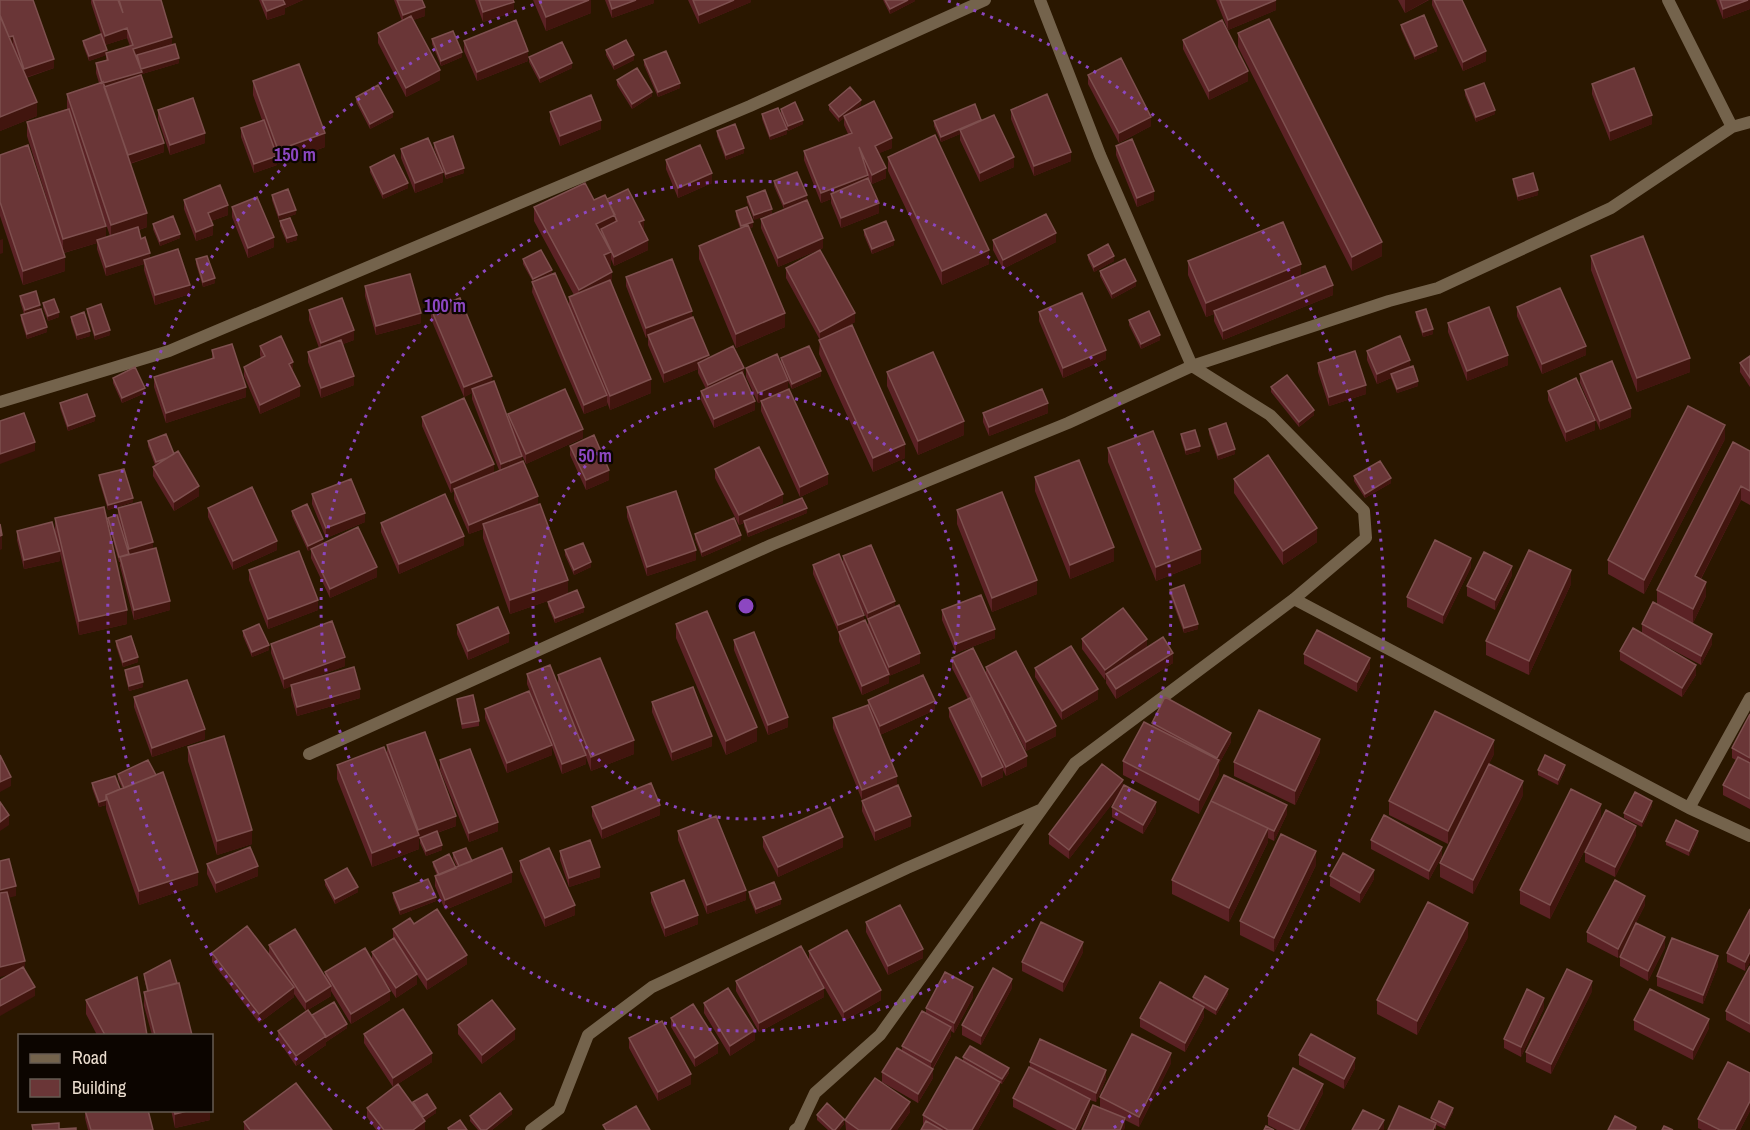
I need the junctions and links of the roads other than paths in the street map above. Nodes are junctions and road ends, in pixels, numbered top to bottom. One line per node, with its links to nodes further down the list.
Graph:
1 (982, 0): 7 (street)
2 (1040, 0): 6 (street)
3 (1668, 0): 5 (street)
4 (1750, 122): 5 (street)
5 (1732, 127): 6 (street)
6 (1192, 366): 8 (street); 10 (street)
7 (0, 402)
8 (1294, 599): 11 (street); 12 (street)
9 (1750, 698): 11 (street)
10 (309, 754)
11 (1689, 808): 13 (street)
12 (1042, 810): 14 (street); 15 (street)
13 (1750, 836)
14 (800, 1129)
15 (531, 1130)

